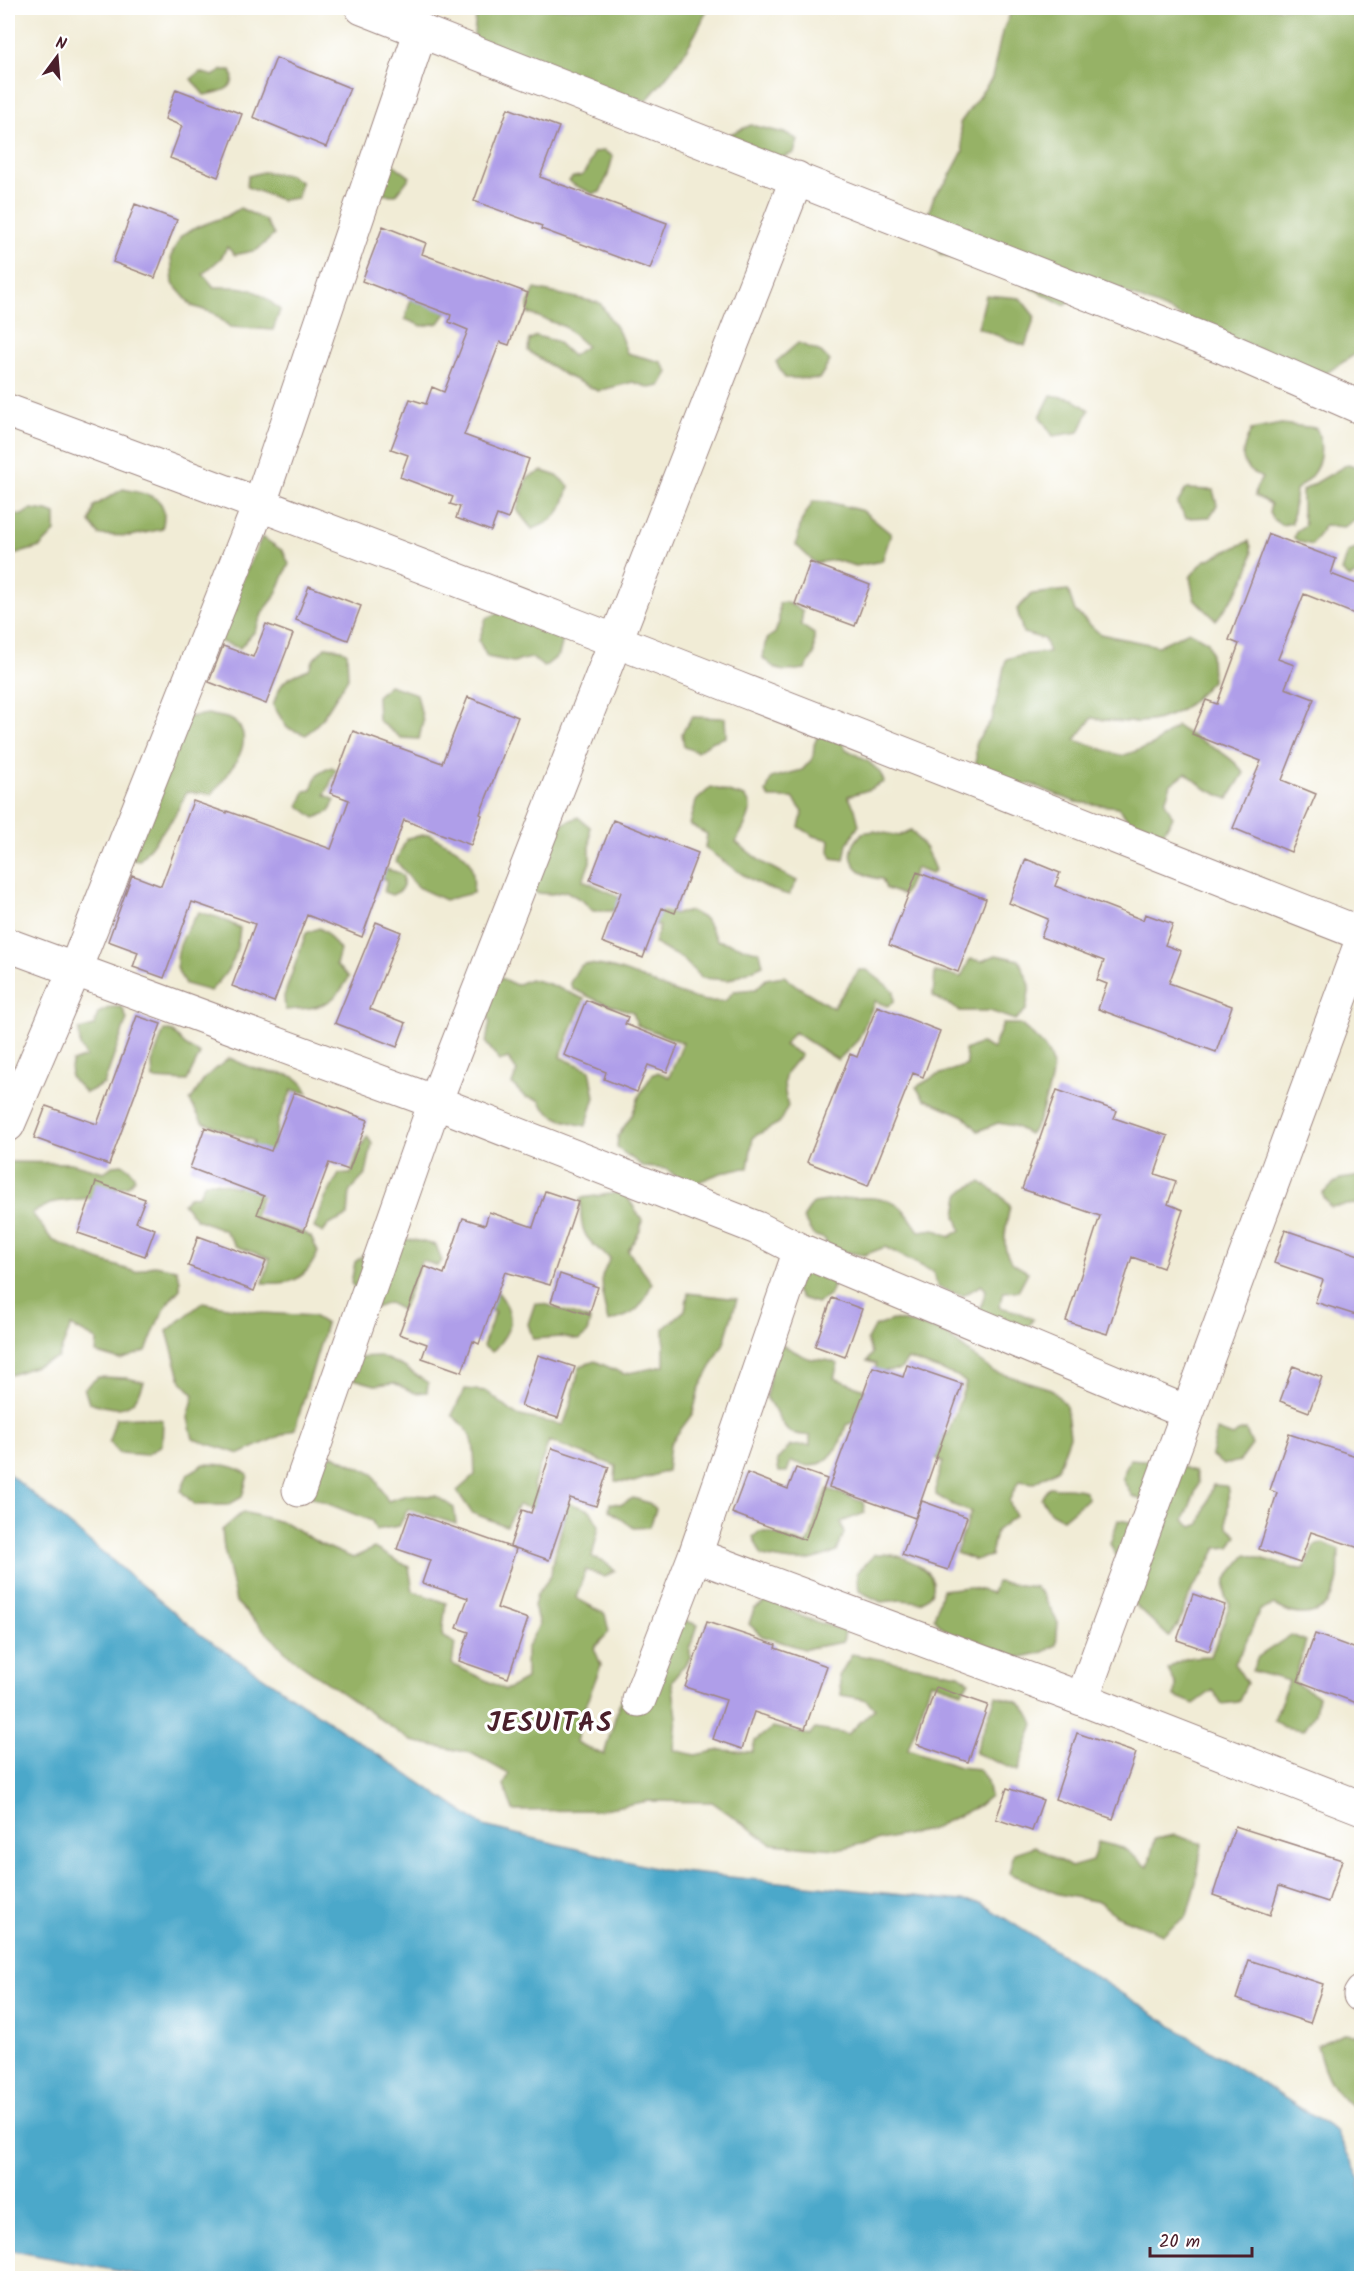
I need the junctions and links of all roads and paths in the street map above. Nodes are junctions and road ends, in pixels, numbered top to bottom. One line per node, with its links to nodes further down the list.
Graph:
1 (362, 8): 2 (street)
2 (421, 30): 3 (street); 6 (street)
3 (797, 178): 4 (street); 7 (street)
4 (1362, 408)
5 (8, 411): 6 (street)
6 (260, 503): 7 (street); 11 (street)
7 (617, 640): 8 (street); 12 (street)
8 (1362, 934)
9 (1362, 940): 15 (street)
10 (8, 945): 11 (street)
11 (75, 969): 12 (street); 13 (street)
12 (435, 1102): 14 (street); 16 (street)
13 (8, 1125)
14 (800, 1250): 15 (street); 17 (street)
15 (1186, 1412): 18 (street)
16 (299, 1490)
17 (695, 1555): 18 (street); 19 (street)
18 (1082, 1699): 20 (street)
19 (639, 1700)
20 (1362, 1808)

